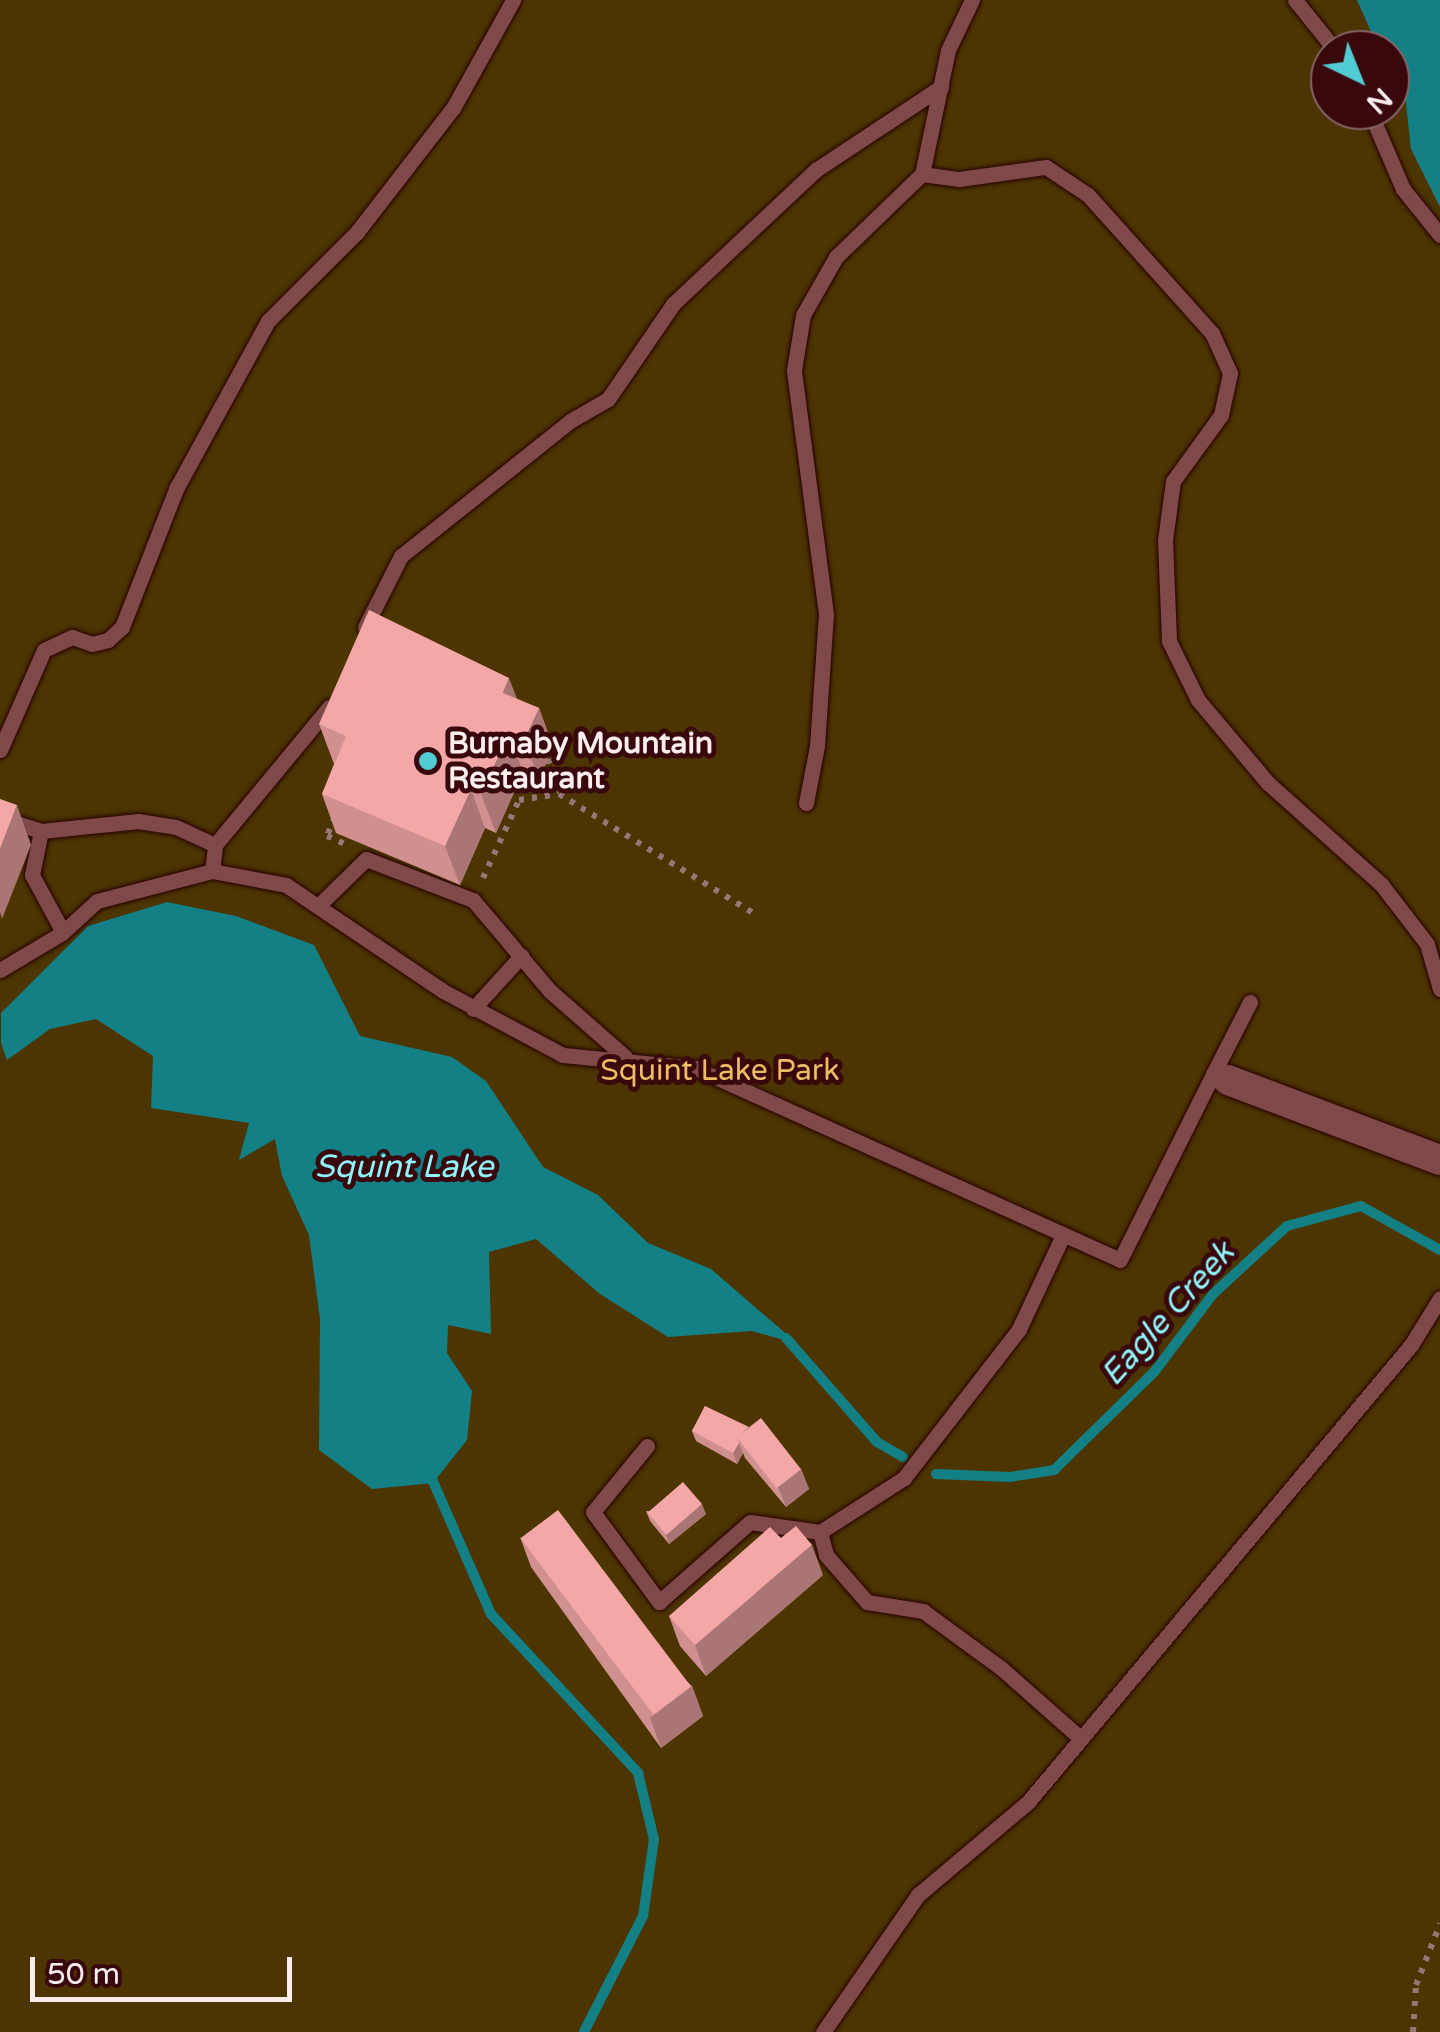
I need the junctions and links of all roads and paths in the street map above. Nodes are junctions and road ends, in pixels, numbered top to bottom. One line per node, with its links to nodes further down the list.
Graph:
1 (513, 0): 11 (lane)
2 (972, 0): 5 (lane)
3 (1295, 0): 4 (lane)
4 (1318, 30)
5 (941, 87): 7 (lane); 9 (lane)
6 (1378, 130): 8 (lane)
7 (922, 174): 14 (lane); 27 (lane)
8 (1440, 235)
9 (356, 650)
10 (336, 694): 18 (lane)
11 (0, 750)
12 (548, 760): 13 (path)
13 (559, 794): 21 (path); 23 (path)
14 (806, 803)
15 (339, 809): 19 (path)
16 (0, 818): 17 (lane)
17 (41, 831): 18 (lane); 24 (lane)
18 (215, 845): 20 (lane)
19 (366, 859): 21 (lane); 22 (lane)
20 (212, 872): 22 (lane); 24 (lane)
21 (473, 900): 25 (lane)
22 (318, 906): 29 (lane)
23 (753, 913)
24 (63, 932): 26 (lane)
25 (521, 956): 29 (lane); 30 (lane)
26 (0, 970)
27 (1440, 990)
28 (1250, 1002): 31 (lane)
29 (473, 1009): 30 (lane)
30 (625, 1057): 33 (lane)
31 (1220, 1077): 32 (street); 33 (lane)
32 (1440, 1160)
33 (1063, 1235): 36 (lane)
34 (1440, 1298): 37 (lane)
35 (647, 1446): 36 (lane)
36 (820, 1532): 37 (lane)
37 (1079, 1737): 39 (lane)
38 (1440, 1924): 40 (path)
39 (823, 2032)
40 (1414, 2032)

